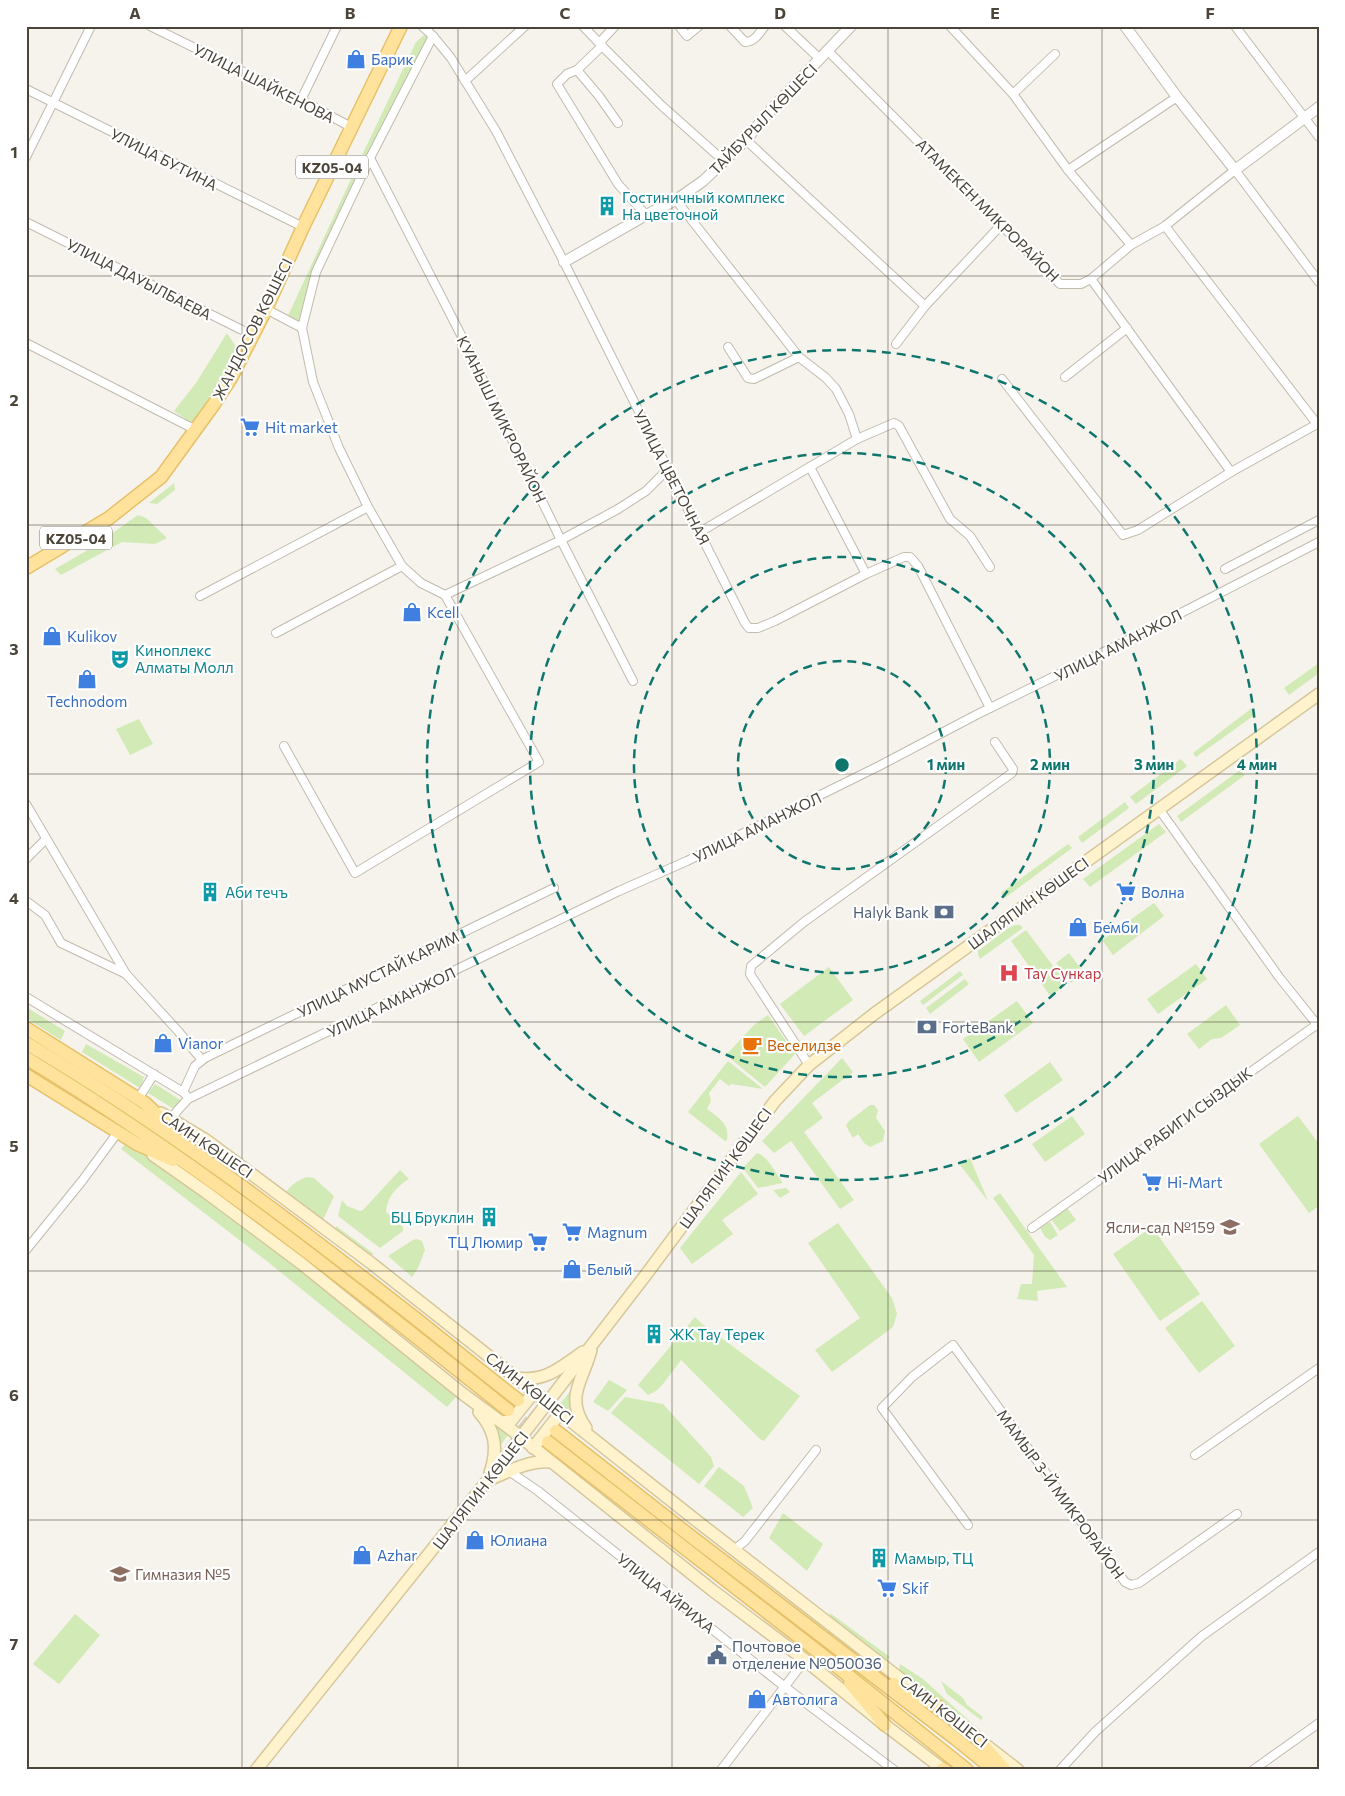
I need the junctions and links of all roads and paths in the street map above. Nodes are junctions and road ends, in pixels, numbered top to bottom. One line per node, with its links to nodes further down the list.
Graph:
1 (91, 26): 29 (street)
2 (150, 26): 28 (street, УЛИЦА ШАЙКЕНОВА)
3 (337, 26): 28 (street)
4 (401, 26): 33 (main road, ЖАНДОСОВ КӨШЕСІ / KZ05-04)
5 (422, 26): 18 (street, УЛИЦА ЦВЕТОЧНАЯ)
6 (525, 26): 24 (street)
7 (583, 26): 19 (street)
8 (616, 26): 19 (street)
9 (678, 26): 10 (street)
10 (699, 26)
11 (730, 26): 12 (street)
12 (765, 26)
13 (785, 26): 22 (street)
14 (851, 26): 20 (street, ТАЙБУРЫЛ КӨШЕСІ)
15 (950, 26): 26 (street)
16 (1125, 26): 27 (street)
17 (1235, 26): 31 (street)
18 (433, 36): 24 (street, УЛИЦА ЦВЕТОЧНАЯ); 37 (street)
19 (602, 46): 23 (street); 38 (street)
20 (828, 51): 22 (street, ТАЙБУРЫЛ КӨШЕСІ); 44 (street, АТАМЕКЕН МИКРОРАЙОН)
21 (1054, 54): 26 (street)
22 (820, 59): 35 (street, ТАЙБУРЫЛ КӨШЕСІ)
23 (578, 70): 32 (street); 42 (street)
24 (465, 80): 48 (street, УЛИЦА ЦВЕТОЧНАЯ)
25 (26, 90): 29 (street, УЛИЦА БУТИНА)
26 (1013, 94): 39 (street)
27 (1177, 97): 39 (street); 40 (street)
28 (301, 100): 33 (street, УЛИЦА ШАЙКЕНОВА)
29 (53, 103): 36 (street); 46 (street, УЛИЦА БУТИНА)
30 (1319, 107): 31 (street, АТАМЕКЕН МИКРОРАЙОН)
31 (1305, 117): 34 (street); 40 (street, АТАМЕКЕН МИКРОРАЙОН)
32 (618, 123)
33 (351, 127): 46 (main road, ЖАНДОСОВ КӨШЕСІ / KZ05-04)
34 (1319, 137)
35 (746, 140): 38 (street, ТАЙБУРЫЛ КӨШЕСІ); 51 (street)
36 (26, 157)
37 (370, 158): 53 (street); 71 (street, КУАНЫШ МИКРОРАЙОН)
38 (725, 162): 41 (street, ТАЙБУРЫЛ КӨШЕСІ)
39 (1068, 170): 47 (street)
40 (1235, 170): 45 (street, АТАМЕКЕН МИКРОРАЙОН); 50 (street)
41 (676, 200): 42 (street, ТАЙБУРЫЛ КӨШЕСІ); 59 (street)
42 (646, 215): 48 (street, ТАЙБУРЫЛ КӨШЕСІ)
43 (26, 222): 55 (street, УЛИЦА ДАУЫЛБАЕВА)
44 (1002, 224): 49 (street, АТАМЕКЕН МИКРОРАЙОН); 51 (street)
45 (1165, 226): 47 (street, АТАМЕКЕН МИКРОРАЙОН); 62 (street)
46 (303, 227): 52 (main road, ЖАНДОСОВ КӨШЕСІ / KZ05-04)
47 (1131, 245): 49 (street, АТАМЕКЕН МИКРОРАЙОН)
48 (564, 262): 66 (street, УЛИЦА ЦВЕТОЧНАЯ)
49 (1091, 279): 54 (street)
50 (1319, 282)
51 (925, 306): 57 (street)
52 (266, 308): 53 (street); 55 (main road, ЖАНДОСОВ КӨШЕСІ / KZ05-04)
53 (302, 328): 68 (street)
54 (1127, 328): 60 (street); 67 (street)
55 (252, 335): 63 (main road, ЖАНДОСОВ КӨШЕСІ / KZ05-04)
56 (26, 343): 63 (street)
57 (896, 344)
58 (728, 347): 59 (street)
59 (799, 357): 64 (street)
60 (1065, 377)
61 (1002, 379): 67 (street)
62 (1318, 424): 67 (street)
63 (196, 430): 75 (main road, ЖАНДОСОВ КӨШЕСІ / KZ05-04)
64 (856, 439): 65 (street); 74 (street)
65 (810, 467): 70 (street); 77 (street)
66 (668, 469): 70 (street, УЛИЦА ЦВЕТОЧНАЯ); 71 (street)
67 (1231, 472)
68 (368, 506): 73 (street); 79 (street)
69 (1319, 520): 76 (street)
70 (700, 532): 77 (street, УЛИЦА ЦВЕТОЧНАЯ)
71 (561, 540): 78 (street); 81 (street, КУАНЫШ МИКРОРАЙОН)
72 (1319, 542): 83 (street, УЛИЦА АМАНЖОЛ)
73 (402, 566): 78 (street); 80 (street)
74 (990, 567)
75 (26, 568)
76 (1226, 569)
77 (866, 574): 83 (street, УЛИЦА ЦВЕТОЧНАЯ)
78 (445, 595): 85 (street)
79 (200, 596)
80 (276, 633)
81 (633, 681)
82 (1319, 694): 87 (main road, ШАЛЯПИН КӨШЕСІ)
83 (990, 708): 105 (street, УЛИЦА АМАНЖОЛ)
84 (994, 742): 101 (street)
85 (284, 746)
86 (26, 804): 88 (street)
87 (1159, 809): 94 (street); 101 (main road, ШАЛЯПИН КӨШЕСІ)
88 (46, 840): 89 (street); 92 (street)
89 (26, 859)
90 (554, 888): 100 (street, УЛИЦА МУСТАЙ КАРИМ)
91 (26, 901): 92 (street)
92 (126, 974): 100 (street)
93 (26, 998): 102 (street)
94 (1318, 1025): 112 (street, УЛИЦА РАБИГИ СЫЗДЫК)
95 (26, 1028): 98 (main road, САИН КӨШЕСІ)
96 (26, 1037): 98 (main road)
97 (26, 1043): 110 (main road, САИН КӨШЕСІ)
98 (60, 1049): 106 (main road, САИН КӨШЕСІ)
99 (26, 1058): 111 (main road, САИН КӨШЕСІ)
100 (202, 1060): 104 (street)
101 (809, 1065): 114 (main road, ШАЛЯПИН КӨШЕСІ)
102 (154, 1074): 104 (street); 106 (street)
103 (26, 1075): 108 (main road)
104 (183, 1092): 105 (street)
105 (188, 1099): 107 (street)
106 (142, 1101): 107 (main road, САИН КӨШЕСІ); 110 (main road)
107 (171, 1120): 116 (main road, САИН КӨШЕСІ)
108 (118, 1132): 109 (main road); 113 (street)
109 (137, 1144): 111 (main road); 118 (main road)
110 (198, 1154): 119 (main road, САИН КӨШЕСІ)
111 (198, 1172): 121 (main road, САИН КӨШЕСІ)
112 (1032, 1228)
113 (26, 1250)
114 (592, 1345): 116 (main road); 120 (main road, ШАЛЯПИН КӨШЕСІ); 126 (main road)
115 (1319, 1368): 130 (street)
116 (518, 1378): 117 (main road, САИН КӨШЕСІ)
117 (531, 1389): 120 (main road, САИН КӨШЕСІ); 123 (main road)
118 (463, 1394): 123 (main road); 133 (main road)
119 (518, 1400)
120 (548, 1402): 122 (main road, САИН КӨШЕСІ); 125 (main road, ШАЛЯПИН КӨШЕСІ)
121 (508, 1410)
122 (561, 1412): 126 (main road, САИН КӨШЕСІ); 128 (main road)
123 (502, 1422): 125 (main road)
124 (556, 1431): 140 (main road, САИН КӨШЕСІ)
125 (521, 1437): 128 (main road); 133 (main road, ШАЛЯПИН КӨШЕСІ)
126 (594, 1440): 136 (main road, САИН КӨШЕСІ)
127 (548, 1442): 139 (main road, САИН КӨШЕСІ)
128 (533, 1448): 131 (main road)
129 (816, 1450): 136 (street)
130 (1195, 1455)
131 (550, 1462): 132 (main road); 138 (main road)
132 (509, 1471): 133 (main road); 141 (street, УЛИЦА АЙРИХА)
133 (487, 1481): 147 (main road, ШАЛЯПИН КӨШЕСІ)
134 (1237, 1514): 135 (street, МАМЫР 3-Й МИКРОРАЙОН)
135 (968, 1525)
136 (734, 1550): 142 (main road, САИН КӨШЕСІ)
137 (1319, 1552): 154 (street)
138 (806, 1660): 141 (street); 144 (main road)
139 (830, 1660): 144 (main road); 150 (main road, САИН КӨШЕСІ)
140 (863, 1668): 142 (main road); 151 (main road, САИН КӨШЕСІ)
141 (785, 1687): 148 (street); 149 (street, УЛИЦА АЙРИХА)
142 (939, 1707): 145 (main road, САИН КӨШЕСІ)
143 (1319, 1723): 155 (street)
144 (885, 1725): 146 (main road)
145 (973, 1734): 152 (main road); 153 (main road, САИН КӨШЕСІ)
146 (944, 1769)
147 (256, 1770)
148 (721, 1770)
149 (894, 1770)
150 (967, 1770)
151 (994, 1770)
152 (1005, 1770)
153 (1018, 1770)
154 (1060, 1770)
155 (1253, 1770)

